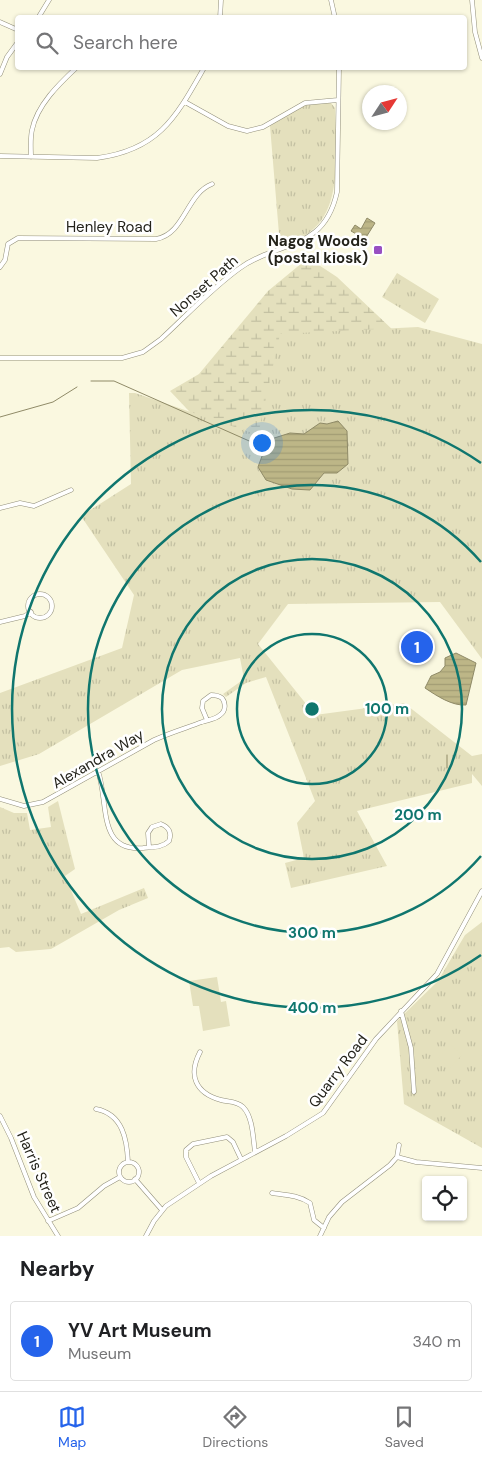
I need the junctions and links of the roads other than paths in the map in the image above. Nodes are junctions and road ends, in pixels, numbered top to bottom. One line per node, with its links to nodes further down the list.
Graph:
1 (49, 0): 5 (street)
2 (221, 0): 6 (street)
3 (331, 0): 7 (street)
4 (472, 0): 11 (street)
5 (40, 15)
6 (220, 15)
7 (334, 15)
8 (0, 22): 9 (street)
9 (15, 29)
10 (15, 46): 15 (street)
11 (482, 58)
12 (74, 70): 19 (street)
13 (203, 70): 17 (street)
14 (339, 70): 16 (street, Nonset Path)
15 (0, 74)
16 (338, 100): 17 (street); 22 (street, Nonset Path)
17 (185, 102): 19 (street)
18 (0, 156): 19 (street)
19 (31, 157)
20 (212, 184): 21 (street, Henley Road)
21 (0, 267)
22 (0, 358)
23 (71, 490): 24 (street)
24 (0, 508)
25 (31, 612): 25 (street); 26 (street)
26 (0, 622)
27 (207, 720): 27 (street, Alexandra Way); 28 (street, Alexandra Way)
28 (98, 771): 29 (street, Alexandra Way); 30 (street)
29 (0, 799)
30 (149, 847): 30 (street)
31 (482, 891): 32 (street, Quarry Road)
32 (401, 1010): 34 (street); 38 (street, Quarry Road)
33 (200, 1052): 38 (street)
34 (414, 1092)
35 (96, 1109): 41 (street)
36 (0, 1116): 48 (street, Harris Street)
37 (399, 1146): 39 (street)
38 (255, 1152): 40 (street, Quarry Road)
39 (397, 1157): 42 (street); 49 (street)
40 (241, 1159): 45 (street, Quarry Road); 45 (street)
41 (128, 1162): 43 (street); 44 (street)
42 (482, 1168)
43 (120, 1177): 44 (street); 48 (street)
44 (135, 1179): 47 (street)
45 (200, 1183): 47 (street, Quarry Road)
46 (272, 1193): 49 (street)
47 (162, 1210): 51 (street, Quarry Road)
48 (48, 1221): 50 (street, Harris Street)
49 (324, 1228): 52 (street)
50 (58, 1236)
51 (146, 1236)
52 (320, 1236)

